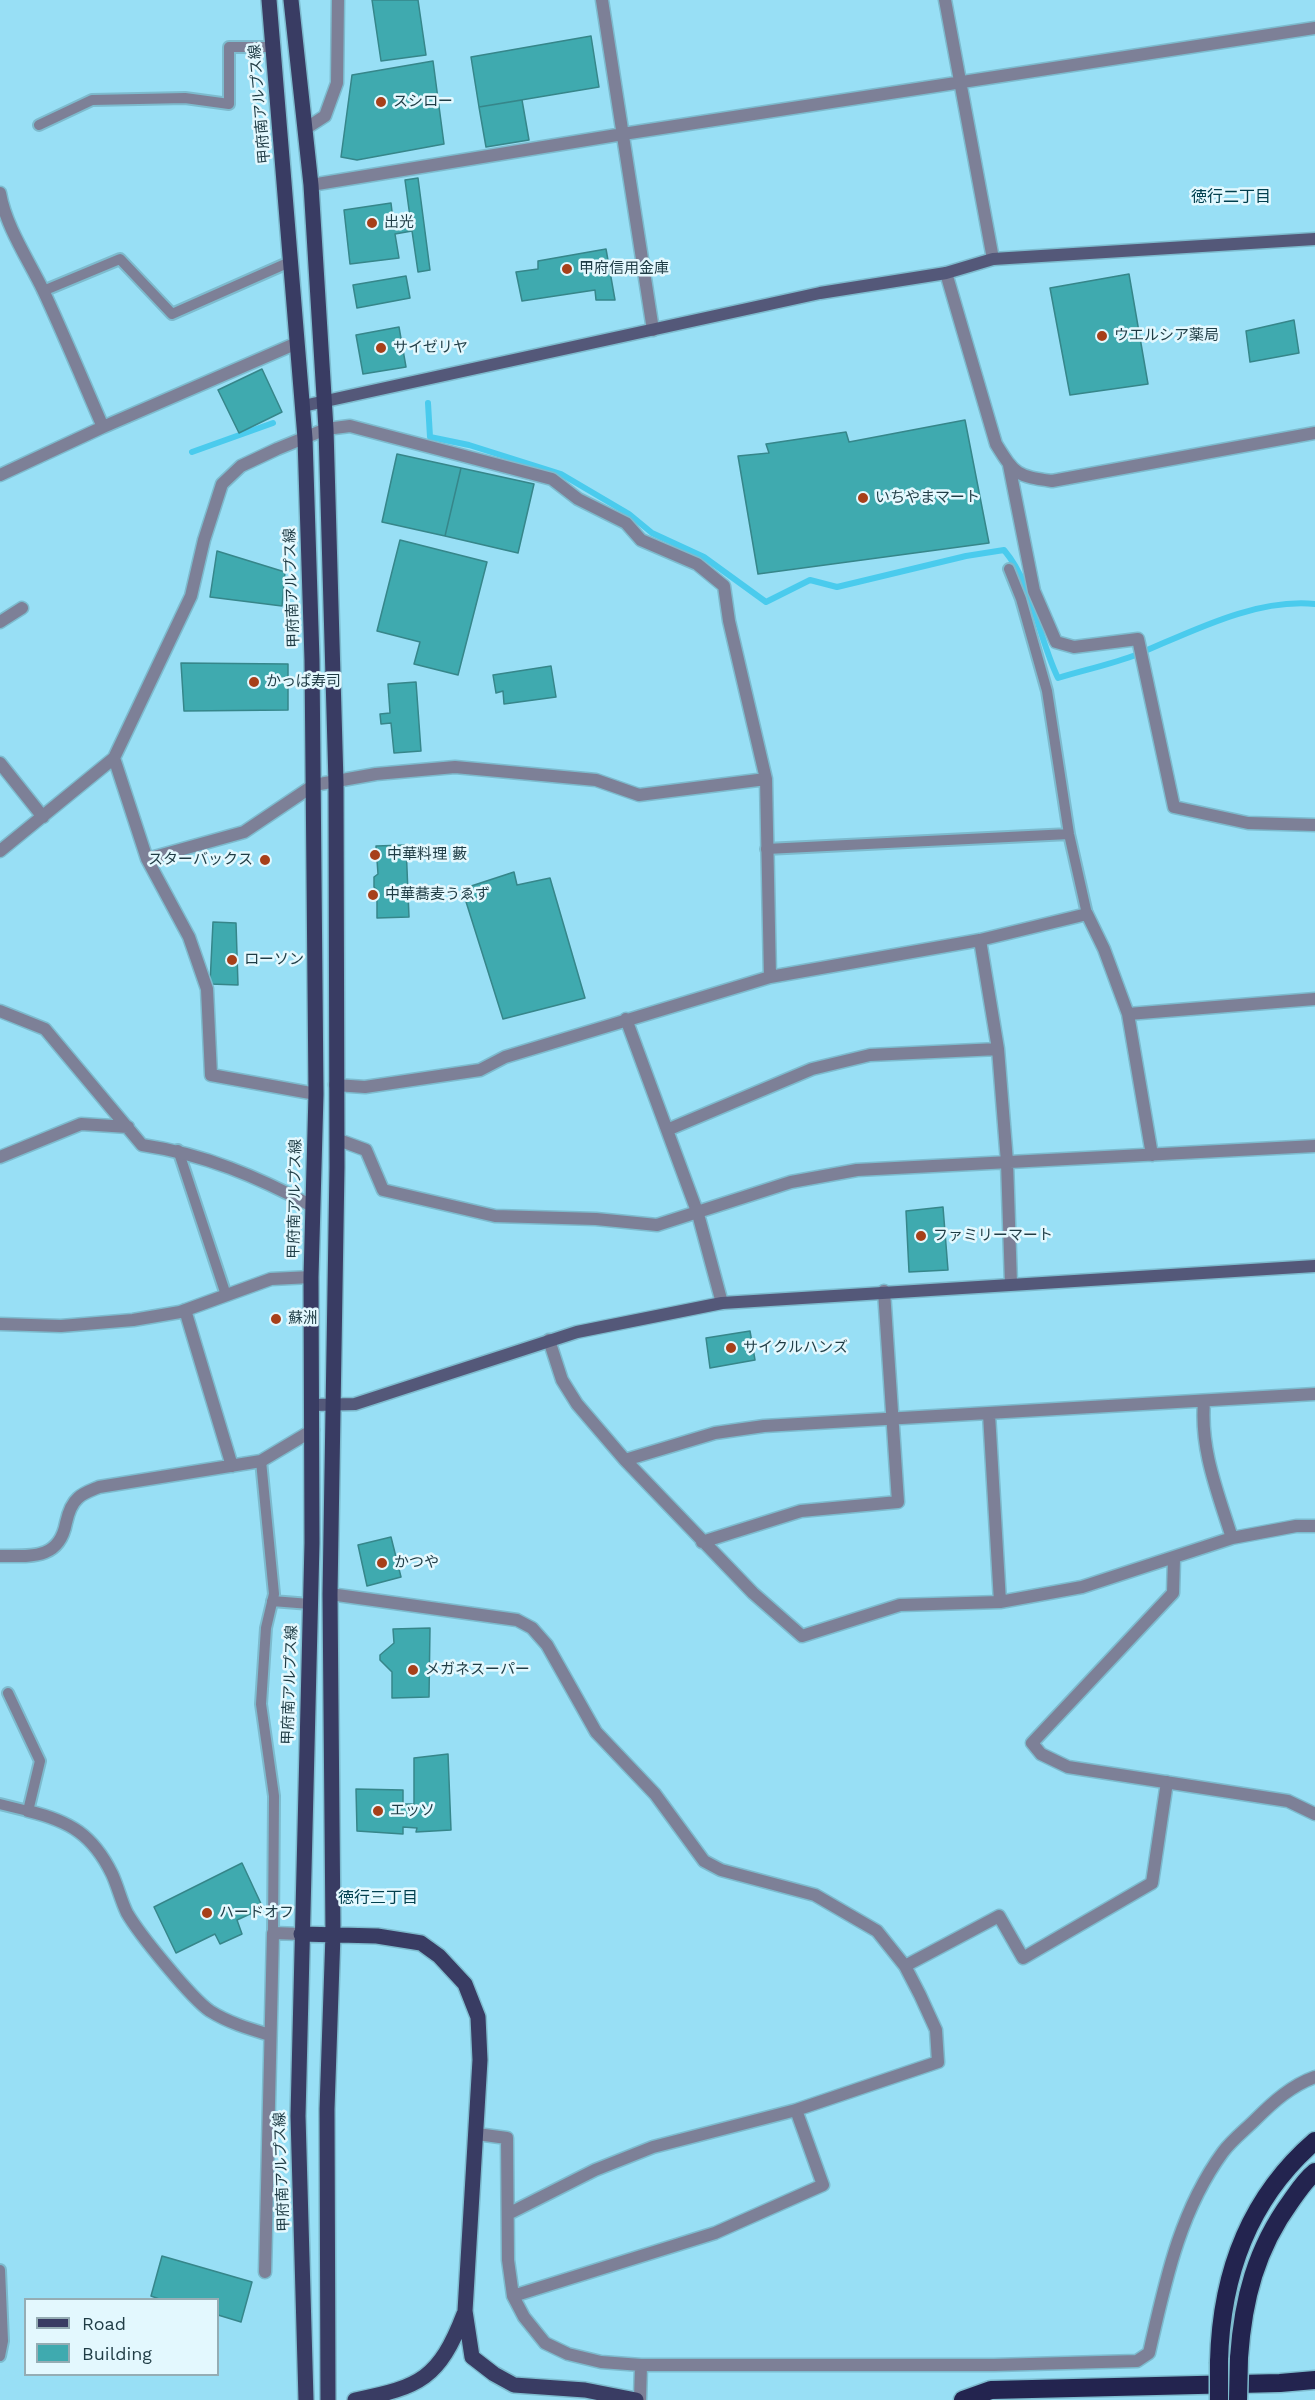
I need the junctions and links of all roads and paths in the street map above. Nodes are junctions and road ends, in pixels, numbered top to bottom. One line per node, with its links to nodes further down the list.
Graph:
1 (269, 0): 7 (main road, 甲府南アルプス線)
2 (291, 0): 10 (main road)
3 (338, 0): 10 (street)
4 (602, 0): 11 (street)
5 (945, 0): 8 (street)
6 (1315, 28): 8 (street)
7 (273, 46): 9 (lane); 17 (main road, 甲府南アルプス線)
8 (960, 82): 11 (street); 16 (street)
9 (39, 125)
10 (305, 129): 12 (main road)
11 (623, 134): 12 (street); 20 (street)
12 (310, 185): 22 (main road)
13 (0, 193): 14 (street)
14 (6, 229): 19 (street)
15 (1315, 239): 16 (street)
16 (993, 259): 18 (street)
17 (292, 261): 19 (lane); 21 (main road, 甲府南アルプス線)
18 (946, 273): 20 (street); 28 (street)
19 (43, 291): 24 (street)
20 (653, 330): 22 (street)
21 (297, 343): 23 (main road, 甲府南アルプス線); 24 (street)
22 (324, 401): 23 (street); 25 (main road)
23 (303, 406): 27 (main road, 甲府南アルプス線)
24 (103, 427): 29 (street)
25 (326, 429): 27 (street); 35 (street); 36 (main road)
26 (1315, 433): 28 (street)
27 (305, 438): 33 (street); 37 (main road, 甲府南アルプス線)
28 (1010, 465): 39 (street)
29 (0, 475)
30 (1009, 569): 40 (lane)
31 (22, 608): 32 (street)
32 (0, 622)
33 (114, 758): 38 (street); 43 (street)
34 (0, 763): 38 (street)
35 (766, 779): 36 (street); 41 (street)
36 (336, 783): 37 (street); 52 (main road)
37 (314, 785): 43 (street); 53 (main road, 甲府南アルプス線)
38 (43, 817): 42 (street)
39 (1315, 825)
40 (1069, 834): 41 (lane); 44 (lane)
41 (766, 849): 46 (street)
42 (0, 851)
43 (147, 860): 53 (street)
44 (1087, 914): 45 (street); 49 (street)
45 (980, 940): 46 (street); 51 (street)
46 (770, 977): 50 (street)
47 (1315, 999): 49 (street)
48 (0, 1011): 54 (street)
49 (1128, 1014): 59 (street)
50 (626, 1019): 52 (street); 55 (street)
51 (998, 1049): 55 (street); 61 (street)
52 (336, 1085): 56 (main road)
53 (315, 1094): 62 (main road, 甲府南アルプス線)
54 (128, 1127): 58 (street); 60 (street)
55 (666, 1130): 63 (street)
56 (336, 1138): 63 (street); 75 (main road)
57 (1315, 1146): 59 (street)
58 (178, 1150): 62 (street); 68 (lane)
59 (1152, 1155): 61 (street)
60 (0, 1157)
61 (1007, 1162): 63 (street); 66 (street)
62 (312, 1206): 65 (main road, 甲府南アルプス線)
63 (698, 1214): 69 (street)
64 (1315, 1266): 66 (street)
65 (311, 1276): 68 (street); 76 (main road, 甲府南アルプス線)
66 (1011, 1284): 67 (street)
67 (884, 1291): 69 (street); 78 (street)
68 (226, 1295): 70 (street)
69 (722, 1303): 72 (street)
70 (185, 1310): 71 (street); 82 (street)
71 (0, 1324)
72 (549, 1340): 75 (street); 80 (street)
73 (1315, 1394): 74 (street)
74 (1204, 1402): 77 (street); 84 (street)
75 (333, 1404): 76 (street); 88 (main road)
76 (313, 1405): 79 (main road, 甲府南アルプス線)
77 (989, 1414): 78 (street); 90 (street)
78 (892, 1420): 80 (street); 85 (street)
79 (313, 1430): 81 (street); 91 (main road, 甲府南アルプス線)
80 (625, 1460): 85 (street)
81 (261, 1461): 82 (street); 89 (lane)
82 (232, 1466): 86 (street)
83 (1315, 1526): 84 (street)
84 (1232, 1538): 87 (street)
85 (702, 1542): 90 (street)
86 (0, 1556)
87 (1174, 1559): 90 (street); 93 (street)
88 (330, 1594): 99 (main road); 100 (street)
89 (272, 1601): 91 (lane); 97 (lane)
90 (1000, 1602)
91 (310, 1604): 98 (main road, 甲府南アルプス線)
92 (8, 1693): 95 (lane)
93 (1167, 1782): 96 (street); 100 (street)
94 (0, 1804): 95 (lane)
95 (28, 1811): 101 (street)
96 (1315, 1814)
97 (273, 1933): 98 (street); 101 (street)
98 (301, 1934): 99 (main road); 115 (main road, 甲府南アルプス線)
99 (333, 1934): 104 (main road); 116 (main road)
100 (905, 1966): 103 (street)
101 (270, 2035): 109 (street)
102 (1315, 2077): 113 (street)
103 (796, 2110): 107 (street); 110 (street)
104 (477, 2134): 107 (street); 111 (main road)
105 (1315, 2141): 121 (highway, bridge)
106 (1315, 2172): 122 (highway, bridge)
107 (508, 2214): 110 (street)
108 (0, 2270): 112 (lane)
109 (265, 2272)
110 (513, 2296): 113 (street)
111 (465, 2311): 117 (main road); 118 (main road)
112 (0, 2356)
113 (641, 2365): 119 (street)
114 (1315, 2380): 120 (highway)
115 (306, 2400)
116 (328, 2400)
117 (355, 2400)
118 (636, 2400)
119 (640, 2400)
120 (963, 2400)
121 (1219, 2400)
122 (1238, 2400)

